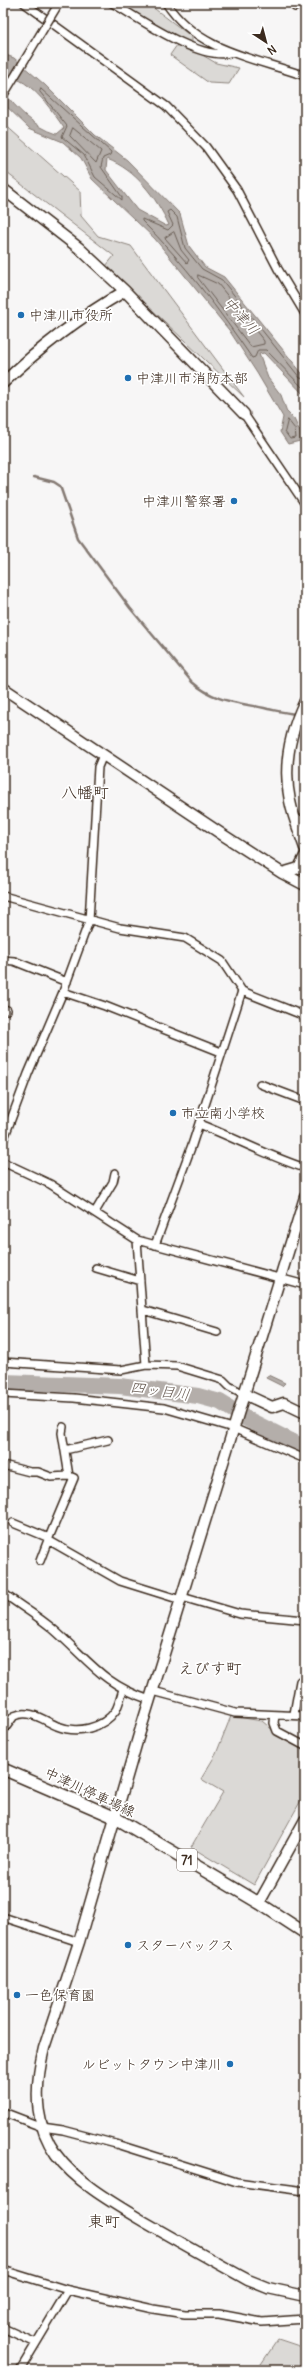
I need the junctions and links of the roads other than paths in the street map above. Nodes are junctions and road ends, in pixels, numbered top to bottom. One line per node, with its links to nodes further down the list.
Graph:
1 (24, 3): 10 (street)
2 (59, 3): 7 (street, bridge)
3 (112, 3): 5 (street)
4 (166, 3): 5 (street)
5 (229, 53): 6 (street)
6 (305, 76)
7 (3, 96)
8 (3, 189): 9 (street)
9 (124, 291): 11 (street); 12 (street)
10 (305, 314)
11 (3, 383)
12 (244, 414): 13 (street)
13 (305, 504)
14 (3, 688): 16 (street)
15 (303, 705): 17 (street)
16 (103, 755): 20 (street); 23 (street)
17 (301, 820): 18 (street)
18 (305, 848)
19 (305, 856): 20 (street)
20 (282, 874): 21 (street)
21 (305, 885)
22 (3, 896): 23 (street)
23 (89, 921): 25 (street); 26 (street)
24 (3, 960): 25 (street)
25 (67, 982): 27 (street)
26 (242, 991): 28 (street); 29 (street)
27 (63, 992): 29 (street); 33 (street)
28 (305, 1016)
29 (221, 1052): 32 (street)
30 (260, 1084): 31 (street)
31 (305, 1101)
32 (199, 1124): 35 (street); 40 (street)
33 (3, 1141)
34 (3, 1162): 38 (street)
35 (305, 1168)
36 (115, 1173): 38 (street)
37 (305, 1198): 42 (street)
38 (95, 1212): 39 (street)
39 (137, 1240): 40 (street); 43 (street)
40 (155, 1245): 42 (street)
41 (96, 1268): 43 (street)
42 (279, 1278): 44 (street); 50 (street)
43 (140, 1281): 45 (street)
44 (305, 1285)
45 (143, 1310): 46 (street); 48 (street)
46 (217, 1332)
47 (3, 1362): 48 (street)
48 (146, 1365): 50 (street)
49 (3, 1394): 52 (street)
50 (243, 1396): 51 (street); 52 (street)
51 (305, 1413)
52 (234, 1424): 56 (street); 63 (street)
53 (63, 1428): 55 (street)
54 (108, 1440): 55 (street)
55 (65, 1450): 58 (street)
56 (305, 1459)
57 (3, 1465): 58 (street)
58 (69, 1476): 60 (street)
59 (13, 1523): 60 (street)
60 (49, 1539): 61 (street); 63 (street)
61 (40, 1561)
62 (3, 1594): 66 (street)
63 (182, 1599): 64 (street); 67 (street)
64 (305, 1620)
65 (300, 1681): 68 (street)
66 (123, 1689): 67 (street); 71 (street)
67 (151, 1696): 69 (street); 75 (street)
68 (294, 1714): 69 (street); 70 (street)
69 (275, 1715): 73 (street)
70 (305, 1716)
71 (6, 1718): 72 (street)
72 (3, 1731)
73 (305, 1746)
74 (3, 1769): 75 (main road, 中津川停車場線 / 71)
75 (114, 1817): 77 (main road, 中津川停車場線 / 71); 80 (street)
76 (305, 1820): 77 (street)
77 (259, 1903): 79 (main road, 中津川停車場線 / 71)
78 (3, 1917): 80 (street)
79 (305, 1933)
80 (79, 1942): 82 (street)
81 (3, 2112): 82 (street)
82 (42, 2126): 83 (street); 86 (street)
83 (305, 2191)
84 (3, 2270): 85 (street)
85 (68, 2290): 87 (street); 89 (street)
86 (305, 2296)
87 (305, 2319)
88 (3, 2328): 89 (street)
89 (36, 2343): 90 (street)
90 (20, 2370)

